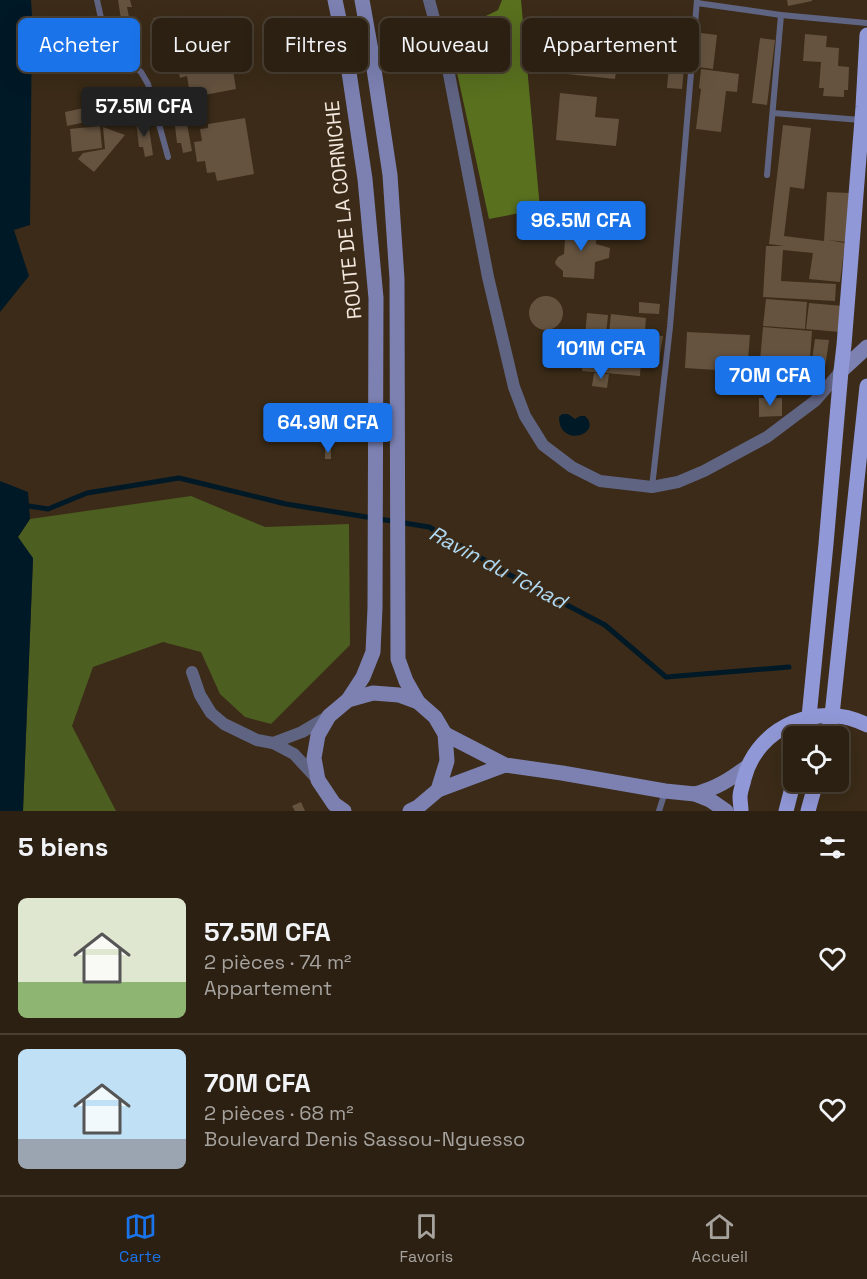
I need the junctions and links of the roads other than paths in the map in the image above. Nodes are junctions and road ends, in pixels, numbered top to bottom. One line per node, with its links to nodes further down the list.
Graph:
1 (97, 0): 11 (lane)
2 (335, 0): 18 (main road, ROUTE DE LA CORNICHE)
3 (362, 0): 19 (main road)
4 (429, 0): 16 (street)
5 (697, 2): 6 (lane); 16 (lane)
6 (782, 15): 7 (lane); 9 (lane)
7 (867, 23)
8 (867, 35): 10 (main road)
9 (773, 112): 10 (lane); 12 (lane)
10 (862, 120): 14 (main road)
11 (168, 157)
12 (767, 175)
13 (867, 347): 14 (main road)
14 (841, 371): 16 (street); 22 (main road)
15 (867, 386): 20 (main road)
16 (652, 487)
17 (192, 672): 27 (street)
18 (348, 700): 19 (main road); 21 (main road)
19 (418, 702): 26 (main road)
20 (832, 715): 22 (main road); 23 (main road); 25 (main road)
21 (329, 716): 27 (street); 30 (main road)
22 (809, 717): 24 (main road); 29 (main road)
23 (867, 725)
24 (807, 726)
25 (829, 726)
26 (445, 734): 28 (main road); 31 (main road)
27 (273, 743): 30 (street)
28 (505, 765): 31 (main road); 32 (main road)
29 (747, 767): 35 (main road); 40 (main road)
30 (318, 780): 36 (main road)
31 (438, 790): 37 (main road)
32 (665, 790): 35 (main road); 38 (lane)
33 (791, 792): 41 (main road)
34 (813, 792): 42 (main road)
35 (695, 794): 39 (main road)
36 (338, 809)
37 (410, 811)
38 (659, 811)
39 (726, 811)
40 (741, 811)
41 (786, 811)
42 (808, 811)

